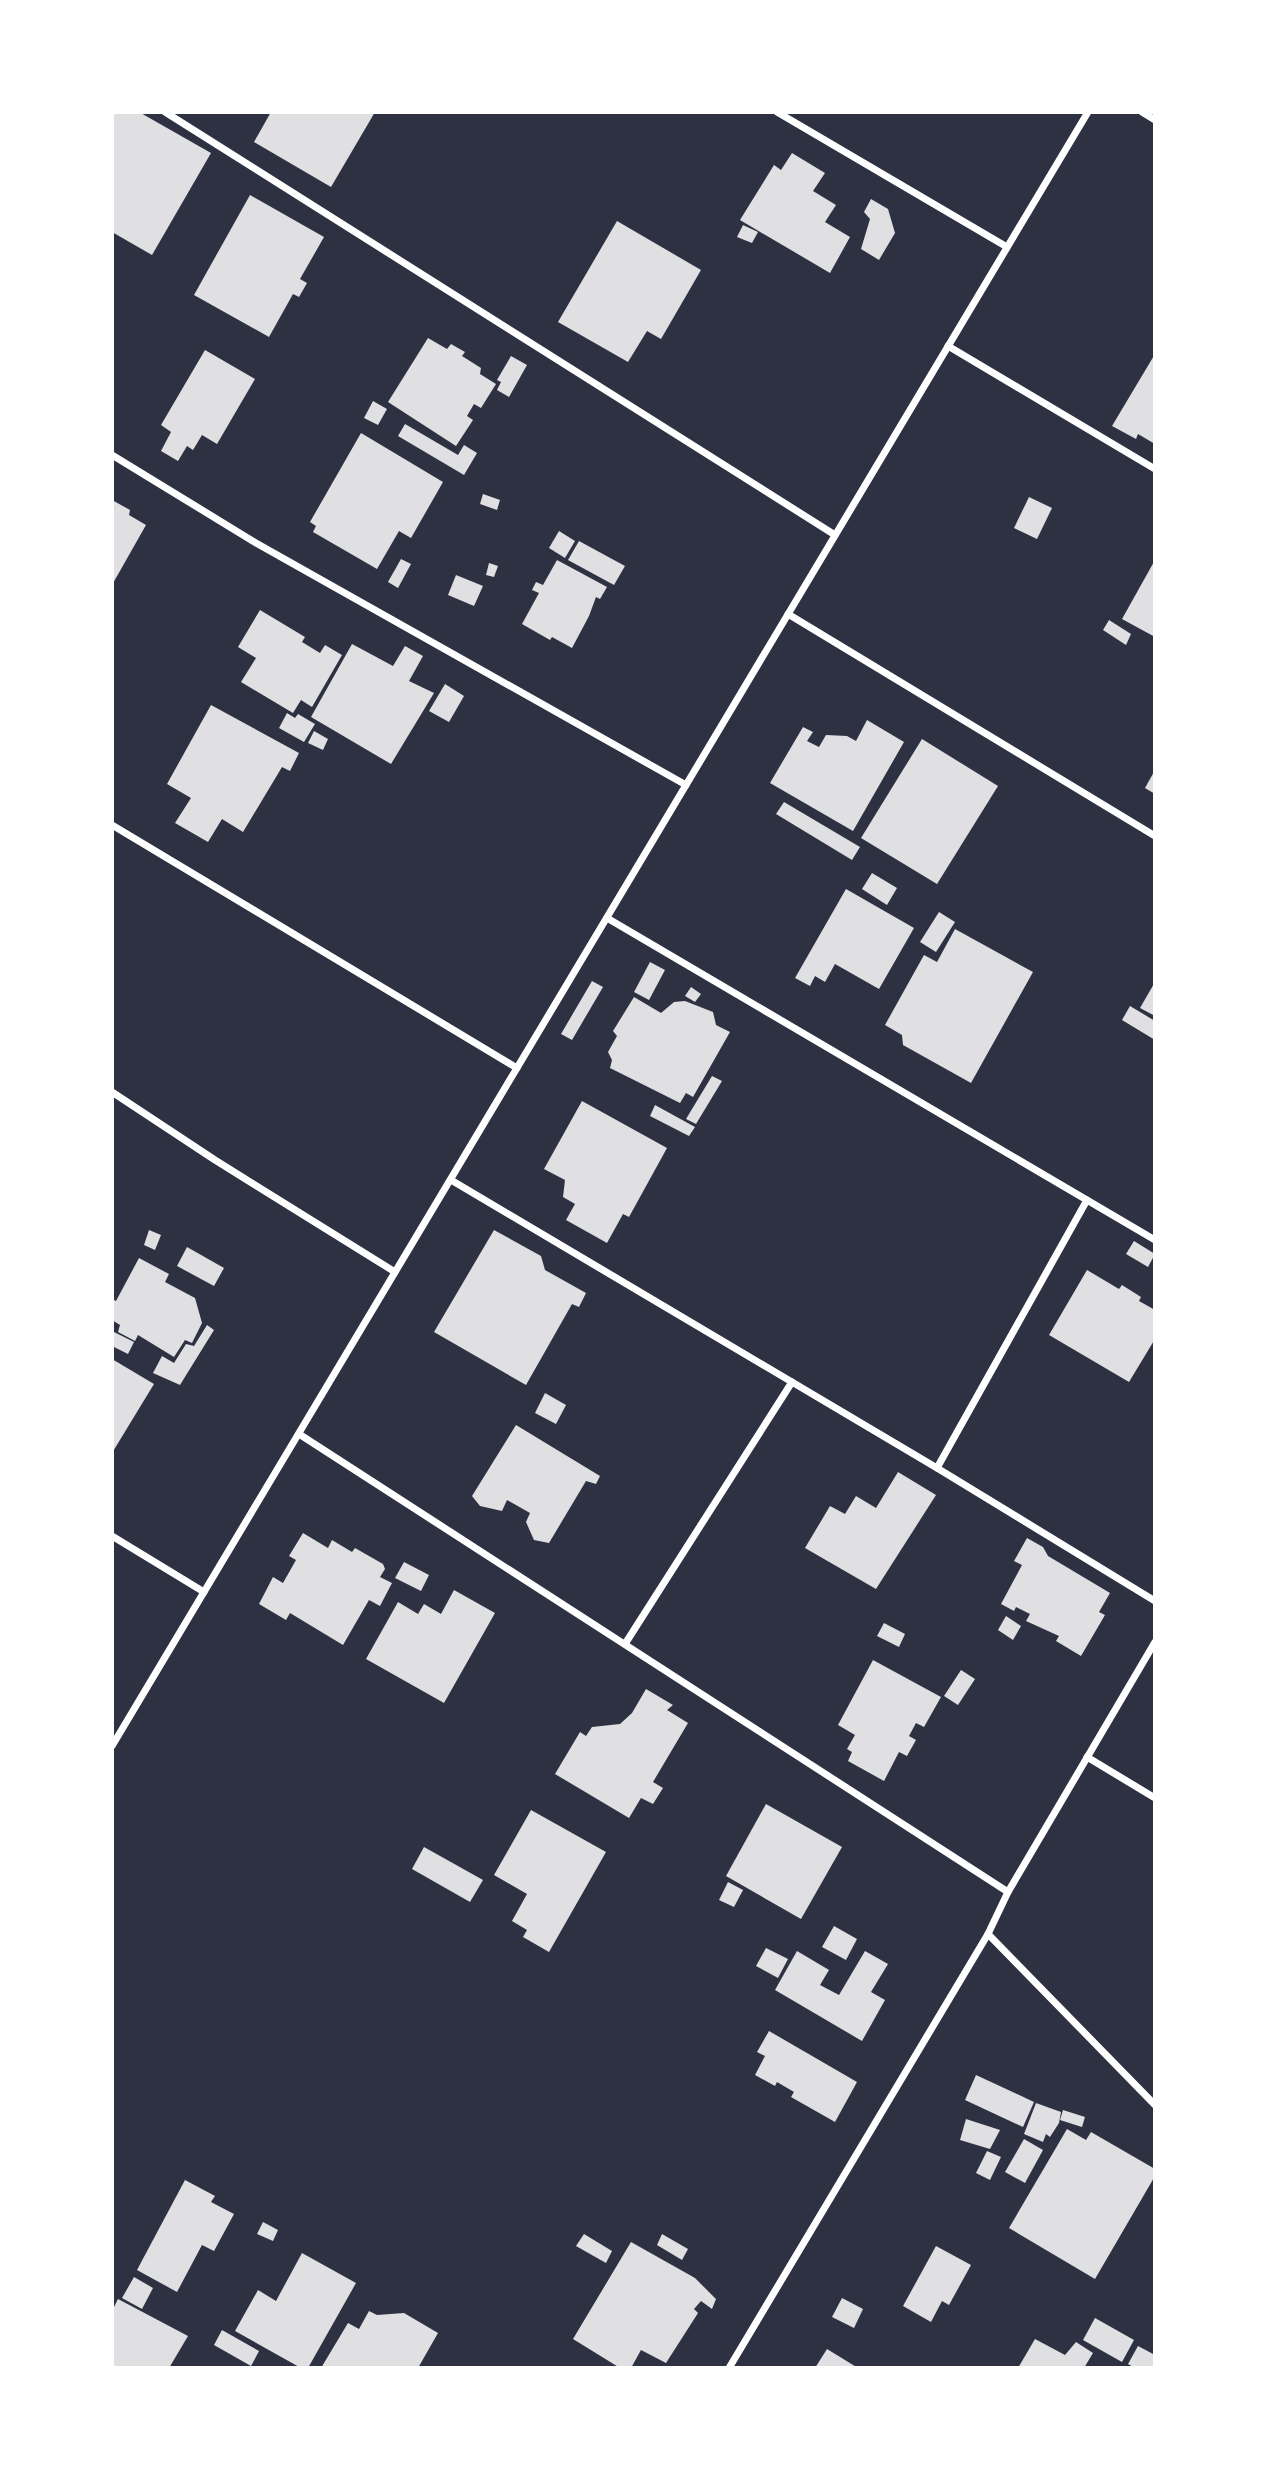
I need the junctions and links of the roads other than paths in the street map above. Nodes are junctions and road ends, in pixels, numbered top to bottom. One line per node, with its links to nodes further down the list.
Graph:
1 (165, 112): 10 (street)
2 (777, 112): 6 (street)
3 (1088, 112): 6 (street)
4 (1142, 112): 5 (street)
5 (1155, 120)
6 (1007, 247): 7 (street)
7 (948, 345): 9 (street); 10 (street)
8 (112, 455): 12 (street)
9 (1155, 469)
10 (835, 535): 11 (street)
11 (788, 614): 12 (street); 14 (street)
12 (686, 785): 15 (street)
13 (112, 825): 16 (street)
14 (1155, 836)
15 (607, 918): 16 (street); 19 (street)
16 (517, 1068): 18 (street)
17 (112, 1092): 21 (street)
18 (451, 1180): 21 (street); 22 (street)
19 (1087, 1200): 20 (street); 24 (street)
20 (1155, 1240)
21 (395, 1272): 23 (street)
22 (792, 1382): 24 (street); 29 (street)
23 (299, 1434): 26 (street); 29 (street)
24 (937, 1468): 27 (street)
25 (112, 1536): 26 (street)
26 (204, 1592): 30 (street)
27 (1155, 1601)
28 (1155, 1642): 31 (street)
29 (625, 1644): 33 (street)
30 (112, 1746)
31 (1087, 1757): 32 (street); 33 (street)
32 (1155, 1798)
33 (1008, 1892): 34 (street)
34 (988, 1934): 35 (street); 36 (street)
35 (1155, 2105)
36 (729, 2368)

